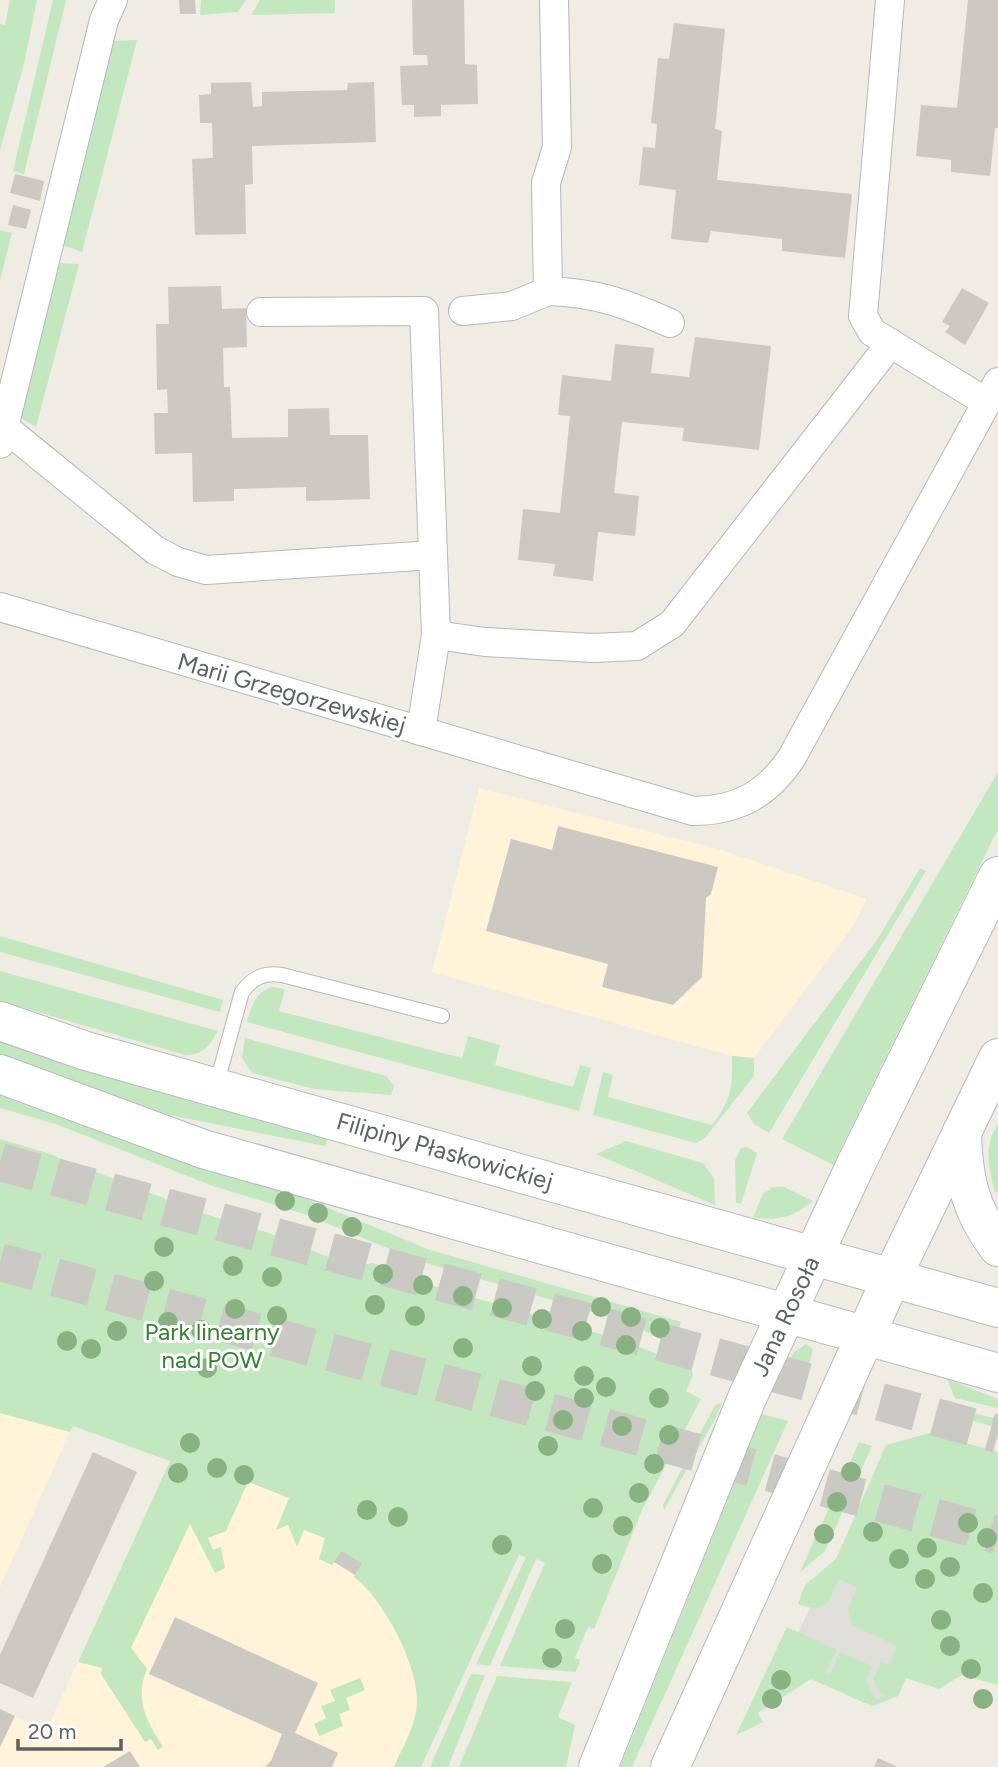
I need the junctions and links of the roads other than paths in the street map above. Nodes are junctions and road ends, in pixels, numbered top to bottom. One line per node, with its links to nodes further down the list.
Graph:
1 (113, 0): 10 (street)
2 (554, 0): 4 (street)
3 (890, 0): 8 (street)
4 (548, 291): 5 (street); 7 (street)
5 (463, 311)
6 (261, 312): 11 (street, Marii Grzegorzewskiej)
7 (670, 323)
8 (891, 343): 9 (street); 13 (street)
9 (992, 392): 14 (street)
10 (2, 436): 11 (street)
11 (433, 555): 13 (street, Marii Grzegorzewskiej)
12 (0, 607): 14 (street, Marii Grzegorzewskiej)
13 (436, 635): 14 (street, Marii Grzegorzewskiej)
14 (421, 731)
15 (998, 876): 23 (main road, Jana Rosoła)
16 (442, 1016): 20 (lane)
17 (0, 1021): 20 (main road, Filipiny Płaskowickiej)
18 (998, 1058): 21 (main road)
19 (0, 1074): 26 (main road)
20 (216, 1086): 23 (main road, Filipiny Płaskowickiej)
21 (962, 1129): 22 (main road); 24 (main road)
22 (998, 1248)
23 (813, 1256): 24 (main road, Filipiny Płaskowickiej); 26 (main road, Jana Rosoła)
24 (891, 1279): 25 (main road, Filipiny Płaskowickiej); 27 (main road)
25 (998, 1308)
26 (786, 1315): 27 (main road); 29 (main road, Jana Rosoła)
27 (865, 1337): 28 (main road); 30 (main road)
28 (998, 1373)
29 (598, 1767)
30 (670, 1767)

